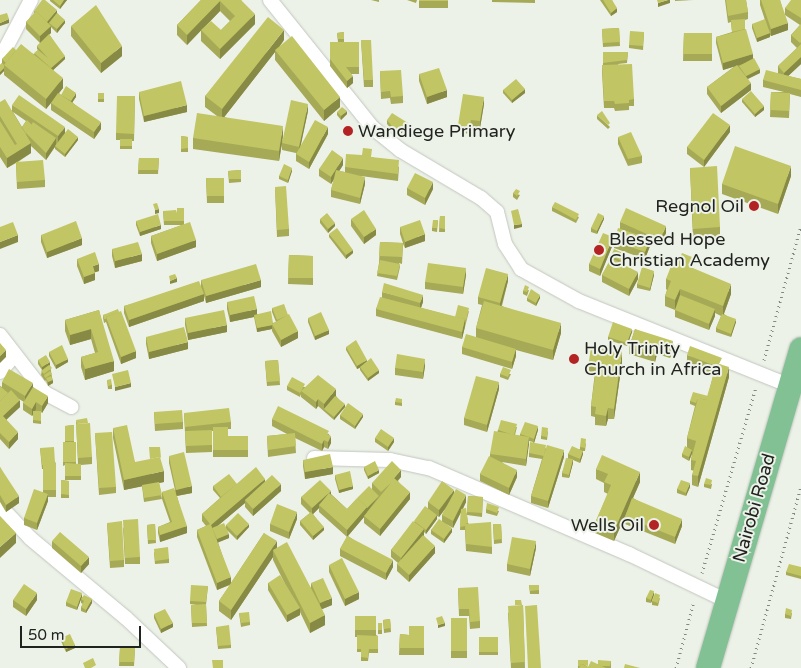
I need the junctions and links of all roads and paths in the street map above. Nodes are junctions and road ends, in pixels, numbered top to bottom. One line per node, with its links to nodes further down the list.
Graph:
1 (31, 0): 3 (street)
2 (270, 0): 9 (street)
3 (0, 59)
4 (801, 226): 9 (path)
5 (0, 335): 7 (street)
6 (801, 349): 10 (highway, Nairobi Road)
7 (14, 356): 8 (street); 11 (street)
8 (0, 372)
9 (759, 375): 10 (street); 15 (path)
10 (795, 381): 16 (highway, Nairobi Road); 20 (highway, Nairobi Road)
11 (71, 407)
12 (310, 458): 15 (street)
13 (801, 487): 21 (path)
14 (0, 506): 17 (street)
15 (698, 587): 16 (street); 18 (path)
16 (726, 601): 19 (highway, Nairobi Road)
17 (179, 668)
18 (676, 668)
19 (708, 668)
20 (718, 668)
21 (751, 668)

